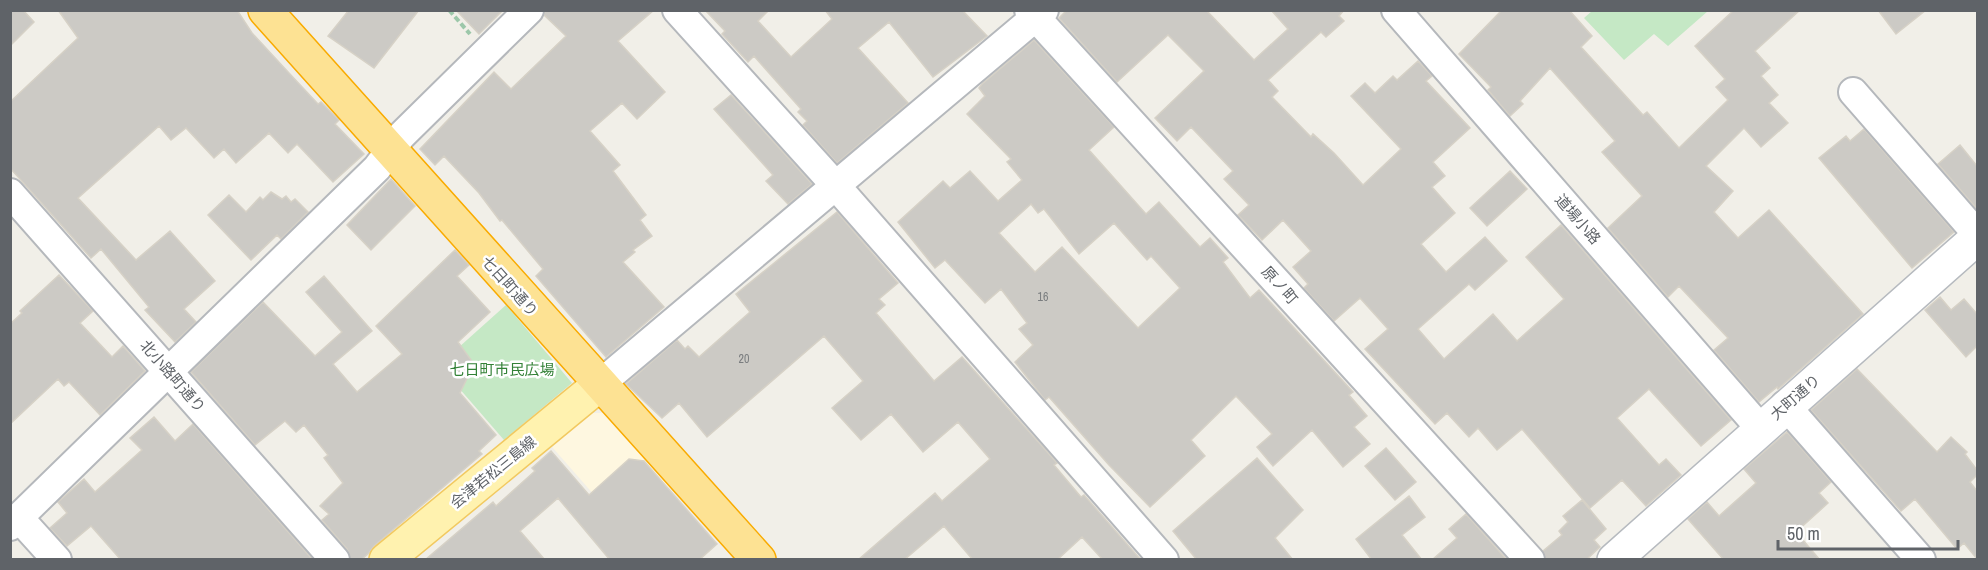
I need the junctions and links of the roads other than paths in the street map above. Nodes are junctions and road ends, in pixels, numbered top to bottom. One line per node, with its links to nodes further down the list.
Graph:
1 (265, 10): 7 (highway, 七日町通り)
2 (529, 10): 7 (street)
3 (677, 10): 8 (street)
4 (1396, 10): 14 (street, 道場小路)
5 (1037, 13): 8 (street); 21 (street, 原ノ町)
6 (1853, 92): 10 (street)
7 (390, 152): 11 (street); 12 (highway, 七日町通り)
8 (836, 186): 12 (street); 20 (street)
9 (10, 192): 11 (street, 北小路町通り)
10 (1977, 236): 13 (street, 大町通り)
11 (168, 369): 15 (street); 17 (street, 北小路町通り)
12 (600, 384): 18 (main road, 会津若松三島線); 19 (highway, 七日町通り)
13 (1785, 405): 14 (street, 大町通り); 23 (street)
14 (1760, 428): 22 (street, 大町通り)
15 (15, 522): 16 (street)
16 (57, 560)
17 (335, 560)
18 (386, 560)
19 (759, 560)
20 (1164, 560)
21 (1530, 560)
22 (1614, 560)
23 (1921, 560)

